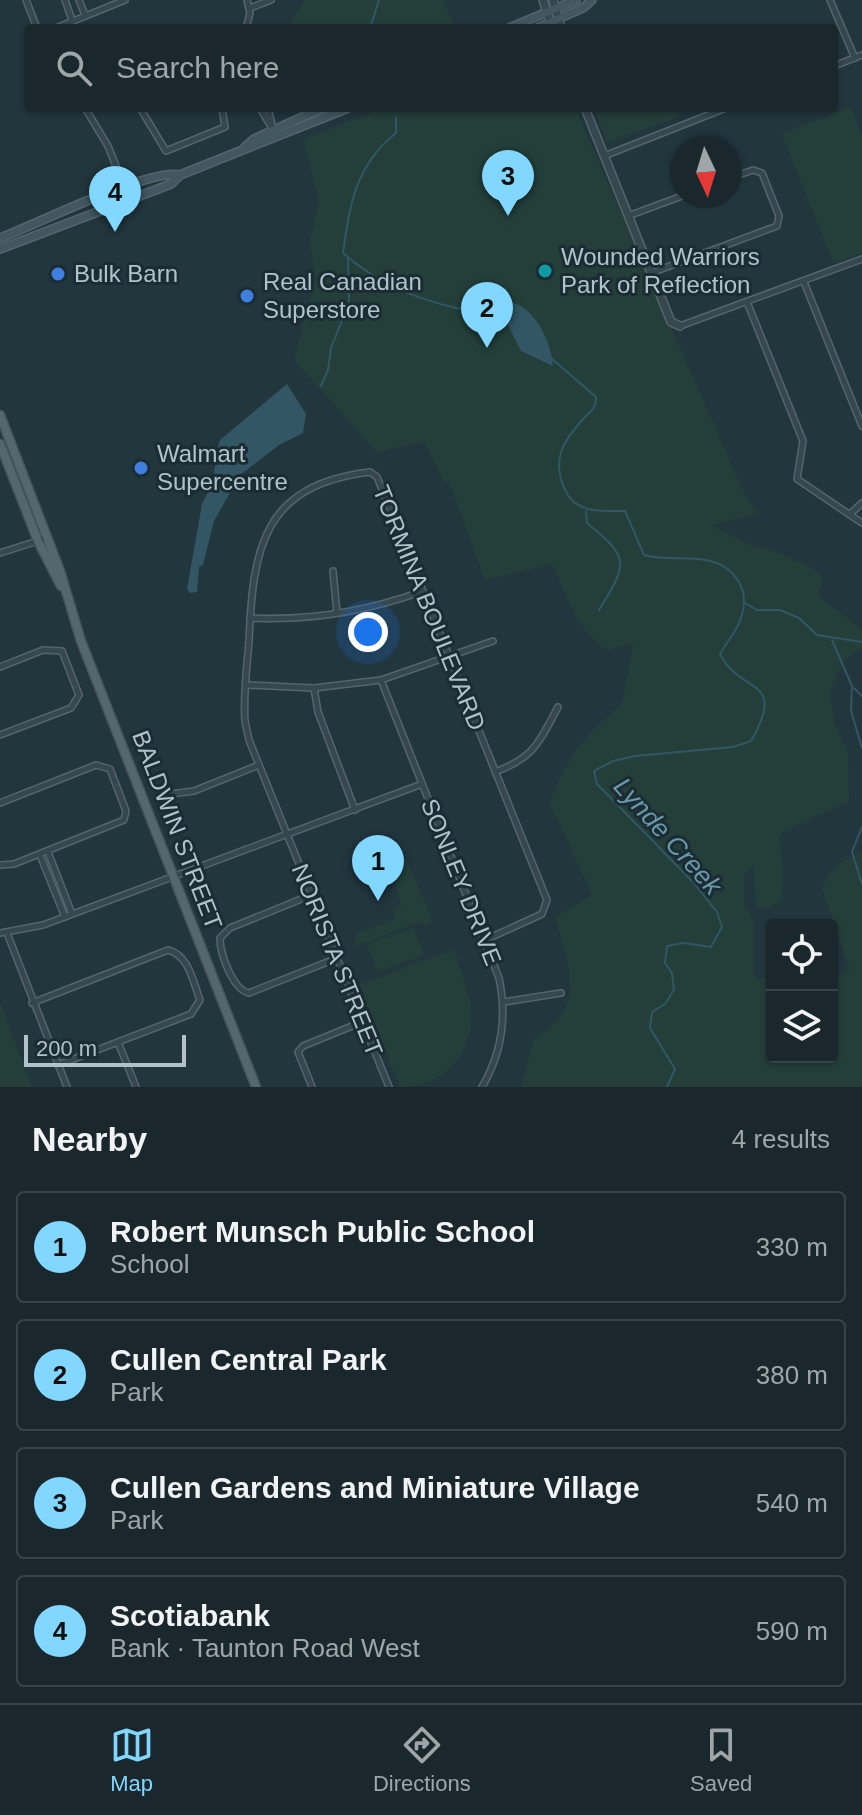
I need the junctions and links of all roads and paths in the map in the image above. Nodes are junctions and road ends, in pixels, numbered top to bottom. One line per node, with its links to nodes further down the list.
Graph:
1 (26, 0): 16 (street)
2 (65, 0): 15 (street)
3 (79, 0): 14 (street)
4 (125, 0): 14 (street)
5 (247, 0): 12 (street)
6 (271, 0): 12 (street)
7 (543, 0): 13 (street)
8 (576, 0): 11 (main road)
9 (592, 0): 20 (main road)
10 (830, 0): 21 (street)
11 (554, 4): 13 (main road); 20 (street)
12 (250, 8): 18 (street)
13 (546, 12): 19 (main road); 20 (street)
14 (85, 15): 15 (street)
15 (72, 20): 17 (street)
16 (35, 24)
17 (64, 24)
18 (247, 24)
19 (518, 24)
20 (556, 24)
21 (858, 57): 22 (street)
22 (838, 64)
23 (87, 112): 37 (street)
24 (142, 112): 25 (street)
25 (223, 112)
26 (262, 112): 32 (street)
27 (269, 112): 32 (street)
28 (313, 112): 32 (main road)
29 (339, 112): 33 (main road)
30 (587, 112): 34 (street)
31 (716, 112): 34 (street)
32 (273, 130): 33 (main road)
33 (245, 147): 36 (main road)
34 (604, 156): 40 (street)
35 (742, 174): 44 (street)
36 (180, 175): 37 (main road); 38 (main road)
37 (125, 188): 38 (street); 41 (main road)
38 (129, 199): 42 (main road)
39 (670, 200): 40 (street)
40 (628, 216): 44 (street)
41 (0, 238)
42 (0, 249)
43 (862, 259): 45 (street)
44 (651, 273): 47 (street)
45 (804, 282): 46 (street); 49 (street)
46 (747, 302): 47 (street); 52 (street)
47 (680, 326)
48 (0, 415): 54 (main road, BALDWIN STREET)
49 (862, 426)
50 (0, 444): 54 (main road, BALDWIN STREET)
51 (862, 503): 52 (street)
52 (851, 513): 53 (street)
53 (862, 523)
54 (42, 540): 55 (street); 78 (main road, BALDWIN STREET)
55 (0, 553)
56 (333, 571): 58 (street)
57 (423, 591): 58 (street); 59 (street, TORMINA BOULEVARD); 61 (street, TORMINA BOULEVARD)
58 (337, 613): 59 (street)
59 (250, 618): 64 (street, TORMINA BOULEVARD)
60 (493, 641): 61 (street)
61 (449, 656): 63 (street); 69 (street, TORMINA BOULEVARD)
62 (0, 667): 67 (street)
63 (381, 680): 65 (street); 70 (street, SONLEY DRIVE)
64 (247, 685): 65 (street); 68 (street, TORMINA BOULEVARD)
65 (314, 688): 73 (street)
66 (558, 707): 69 (street)
67 (0, 735)
68 (259, 765): 71 (street); 74 (street, TORMINA BOULEVARD)
69 (495, 772): 82 (street, TORMINA BOULEVARD)
70 (422, 784): 73 (street); 82 (street, SONLEY DRIVE)
71 (171, 794)
72 (0, 803): 75 (street)
73 (355, 810): 74 (street)
74 (286, 832): 78 (street); 79 (street, NORISTA STREET)
75 (48, 852): 76 (street); 80 (street)
76 (40, 855): 77 (street); 80 (street)
77 (0, 865)
78 (173, 874): 80 (street); 92 (main road, BALDWIN STREET)
79 (311, 895): 83 (street, NORISTA STREET); 83 (street)
80 (68, 916): 81 (street)
81 (4, 933): 86 (street)
82 (485, 940): 85 (street, SONLEY DRIVE)
83 (335, 959): 87 (street, NORISTA STREET)
84 (561, 993): 85 (street)
85 (504, 1002): 95 (street, SONLEY DRIVE)
86 (32, 1003): 88 (street); 89 (street)
87 (362, 1022): 93 (street); 94 (street, NORISTA STREET)
88 (118, 1042): 89 (street); 91 (street)
89 (58, 1065): 90 (street)
90 (67, 1087)
91 (136, 1087)
92 (256, 1087)
93 (312, 1087)
94 (389, 1087)
95 (482, 1087)

